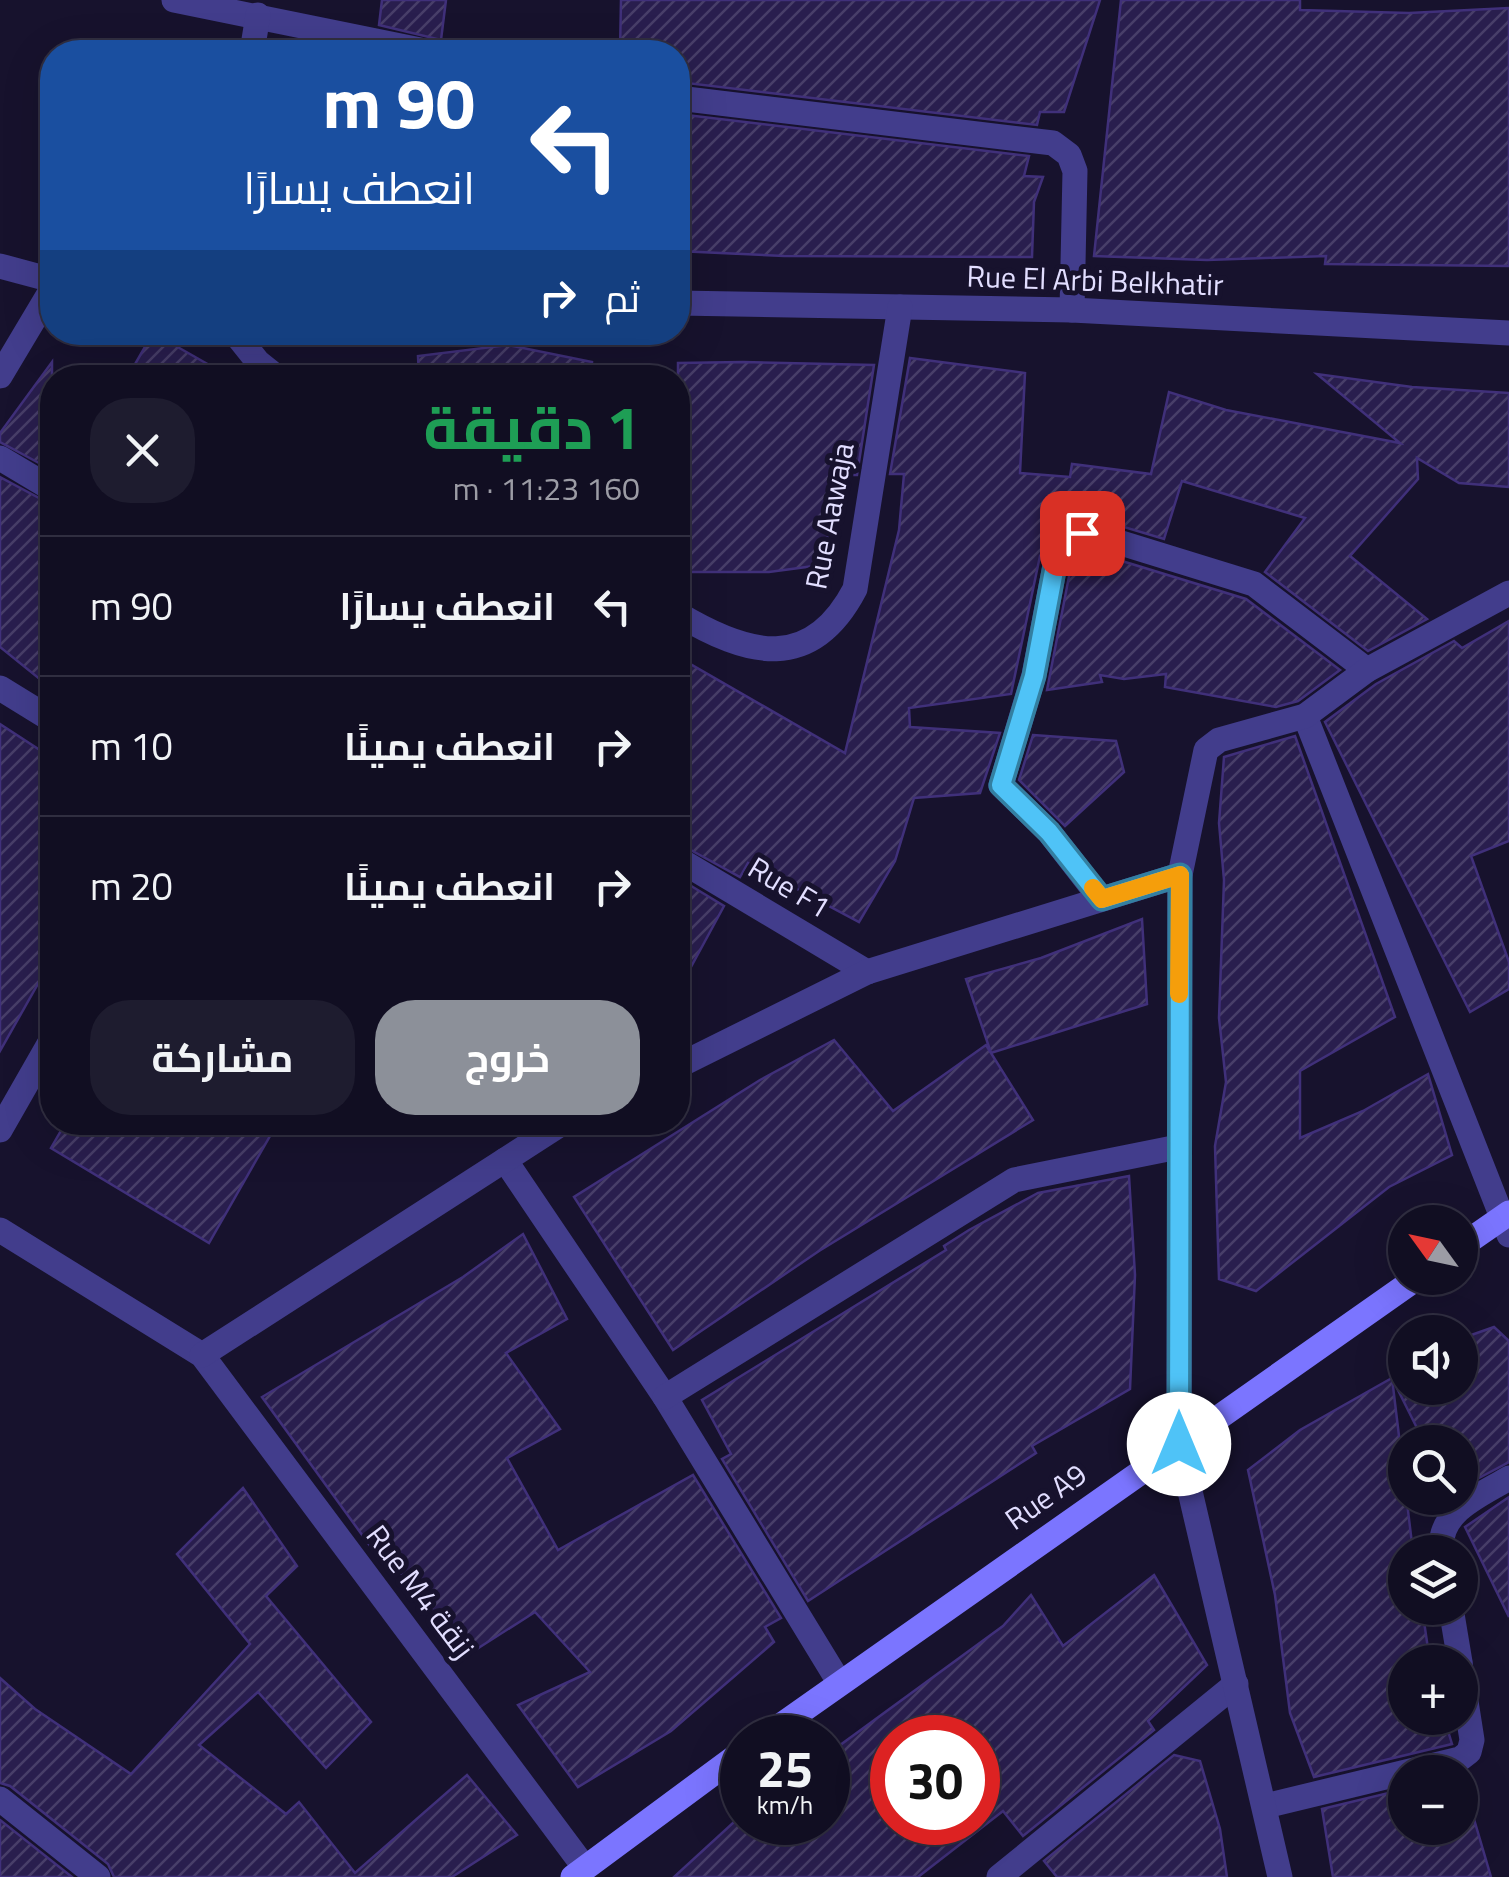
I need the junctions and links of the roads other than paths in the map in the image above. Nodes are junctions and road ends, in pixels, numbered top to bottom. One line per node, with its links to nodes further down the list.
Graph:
1 (174, 0): 2 (street)
2 (258, 15): 3 (street); 4 (street)
3 (254, 40)
4 (374, 40)
5 (690, 99): 11 (street)
6 (0, 266): 7 (street)
7 (40, 277)
8 (690, 303): 9 (street, Rue El Arbi Belkhatir)
9 (900, 308): 11 (street, Rue El Arbi Belkhatir); 19 (street, Rue Aawaja)
10 (40, 309): 15 (street)
11 (1072, 310): 12 (street, Rue El Arbi Belkhatir)
12 (1509, 332)
13 (244, 345): 14 (street)
14 (262, 365)
15 (0, 376)
16 (0, 458): 17 (street)
17 (40, 482)
18 (1509, 593): 20 (street)
19 (690, 620)
20 (1367, 670): 23 (street); 26 (street)
21 (0, 688): 22 (street)
22 (40, 713)
23 (1305, 716): 25 (street); 34 (street)
24 (690, 866): 27 (street, Rue F1)
25 (1180, 875): 26 (street); 32 (street)
26 (1102, 899): 27 (street)
27 (867, 972): 29 (street)
28 (40, 1059): 30 (street)
29 (690, 1060)
30 (0, 1130)
31 (544, 1135): 33 (street)
32 (1178, 1147): 39 (street); 40 (street)
33 (505, 1160): 38 (street); 39 (street)
34 (1506, 1222): 36 (street)
35 (0, 1230): 38 (street)
36 (1478, 1238)
37 (1393, 1295): 40 (street, Rue A9)
38 (202, 1355): 50 (street, Rue M4 زنقة)
39 (665, 1397): 43 (street)
40 (1179, 1444): 43 (street, Rue A9); 44 (street)
41 (1509, 1478): 42 (street)
42 (1443, 1535)
43 (839, 1682): 45 (street, Rue A9)
44 (1236, 1684): 49 (street); 52 (street)
45 (794, 1715)
46 (1471, 1735): 49 (street)
47 (720, 1768): 50 (street)
48 (0, 1799): 51 (street)
49 (1265, 1806): 53 (street)
50 (579, 1872)
51 (98, 1877)
52 (998, 1877)
53 (1280, 1877)

